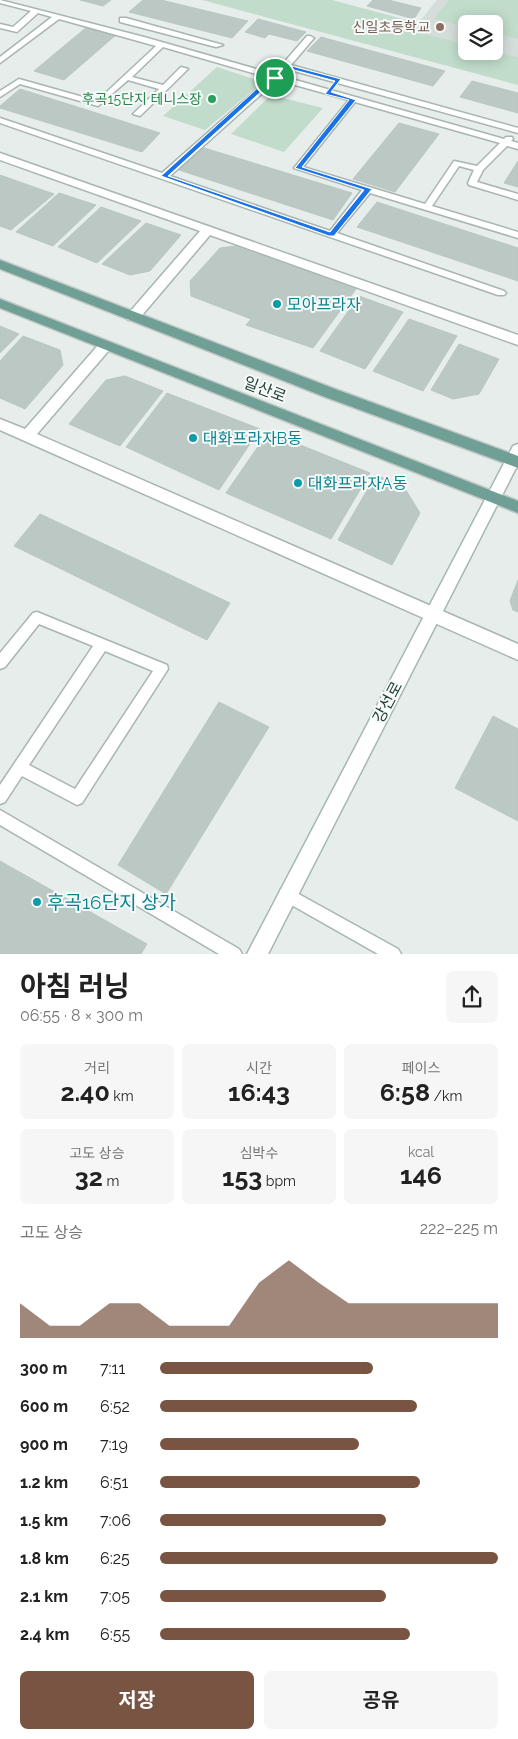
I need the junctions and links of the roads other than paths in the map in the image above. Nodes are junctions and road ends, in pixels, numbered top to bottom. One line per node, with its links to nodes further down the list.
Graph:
1 (0, 1): 2 (lane)
2 (36, 11): 3 (lane); 5 (lane)
3 (57, 16): 8 (lane); 11 (lane)
4 (123, 20): 6 (lane)
5 (0, 26)
6 (153, 28): 8 (lane); 10 (lane)
7 (310, 38): 12 (lane)
8 (141, 39): 9 (lane)
9 (161, 45): 14 (lane); 15 (lane)
10 (218, 45)
11 (0, 62)
12 (286, 66): 15 (lane); 16 (lane)
13 (184, 69): 17 (lane)
14 (125, 77): 17 (lane); 19 (lane)
15 (275, 78): 18 (lane); 28 (lane)
16 (339, 80): 18 (lane); 23 (lane)
17 (164, 88): 21 (lane)
18 (328, 93): 20 (lane)
19 (0, 95)
20 (353, 100): 24 (lane); 29 (lane)
21 (137, 114)
22 (0, 120): 28 (lane)
23 (518, 132): 24 (lane)
24 (505, 142): 25 (lane); 27 (lane)
25 (518, 146)
26 (0, 156): 32 (street)
27 (479, 169): 30 (lane); 31 (lane)
28 (164, 176): 33 (lane)
29 (368, 189): 31 (lane); 33 (lane)
30 (518, 197)
31 (428, 206): 34 (lane)
32 (208, 229): 38 (street); 39 (street)
33 (331, 235): 36 (lane)
34 (518, 235)
35 (0, 264): 38 (main road, 일산로)
36 (501, 293)
37 (0, 304): 40 (main road, 일산로)
38 (132, 317): 43 (main road, 일산로)
39 (518, 340)
40 (105, 346): 42 (street); 44 (main road, 일산로)
41 (0, 424): 42 (street)
42 (27, 436): 46 (street)
43 (516, 458): 44 (street, 강선로)
44 (493, 497): 45 (main road, 일산로); 46 (street, 강선로)
45 (518, 507)
46 (434, 613): 48 (street); 53 (street, 강선로)
47 (102, 644): 49 (lane); 50 (lane); 50 (lane)
48 (518, 652)
49 (0, 663)
50 (20, 767): 51 (lane)
51 (0, 797)
52 (1, 820): 54 (lane)
53 (286, 894): 55 (street, 강선로); 56 (lane)
54 (234, 954)
55 (257, 954)
56 (393, 954)

